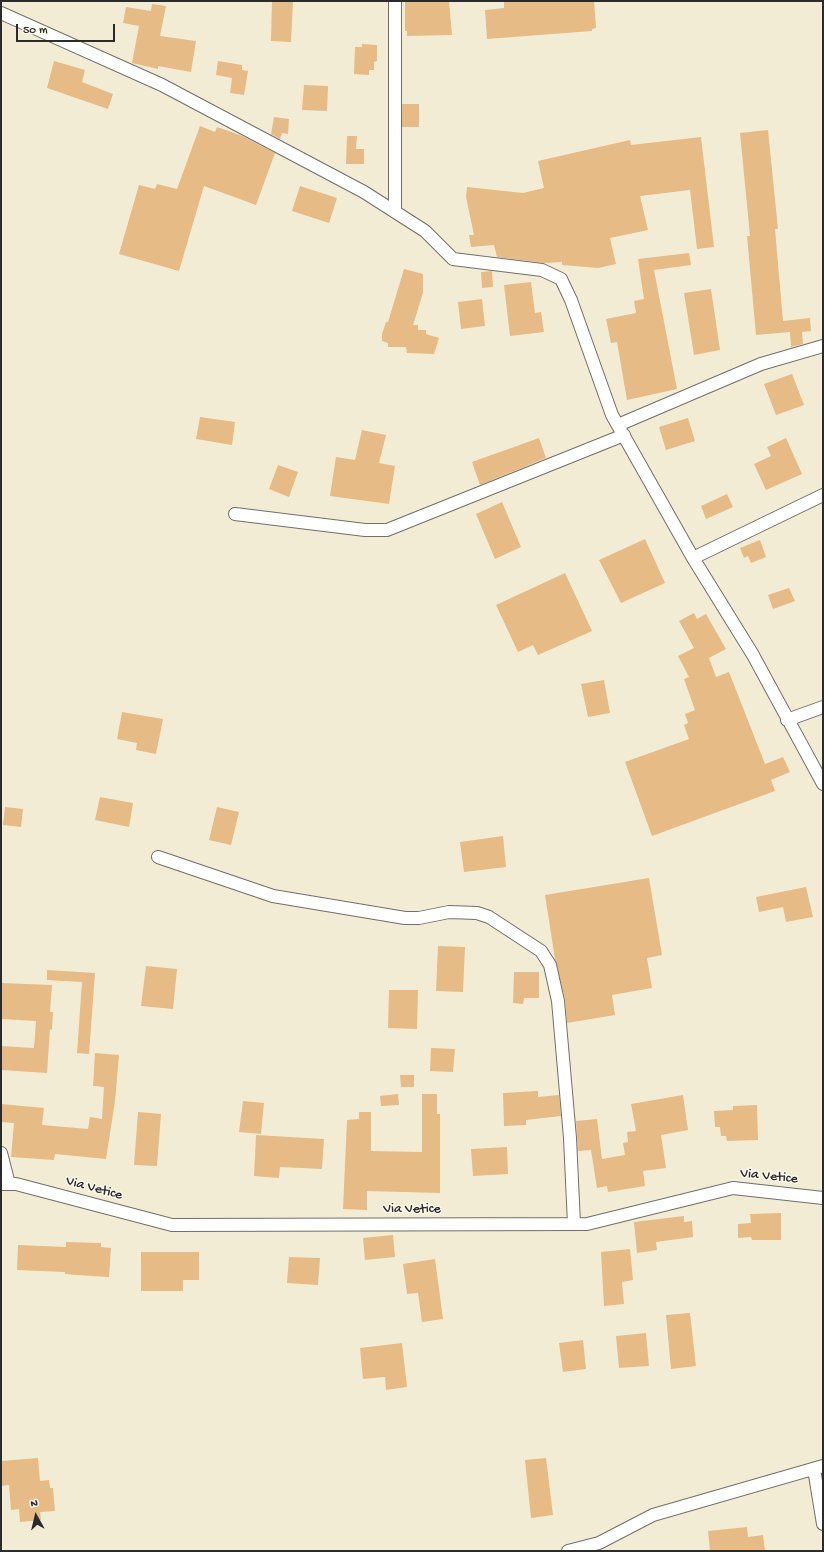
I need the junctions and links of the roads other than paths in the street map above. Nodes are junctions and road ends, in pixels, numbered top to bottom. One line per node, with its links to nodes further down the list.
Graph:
1 (395, 1): 3 (street)
2 (1, 13): 3 (street)
3 (396, 212): 5 (street)
4 (823, 346): 5 (street)
5 (621, 430): 7 (street); 8 (street)
6 (823, 495): 8 (street)
7 (235, 514)
8 (693, 558): 10 (street)
9 (823, 707): 10 (street)
10 (787, 720): 11 (street)
11 (823, 784)
12 (158, 857): 16 (street)
13 (1, 1153): 14 (street)
14 (5, 1184): 16 (street, Via Vetice)
15 (823, 1198): 16 (street, Via Vetice)
16 (574, 1224)
17 (819, 1468): 18 (street); 19 (street)
18 (823, 1524)
19 (568, 1551)

